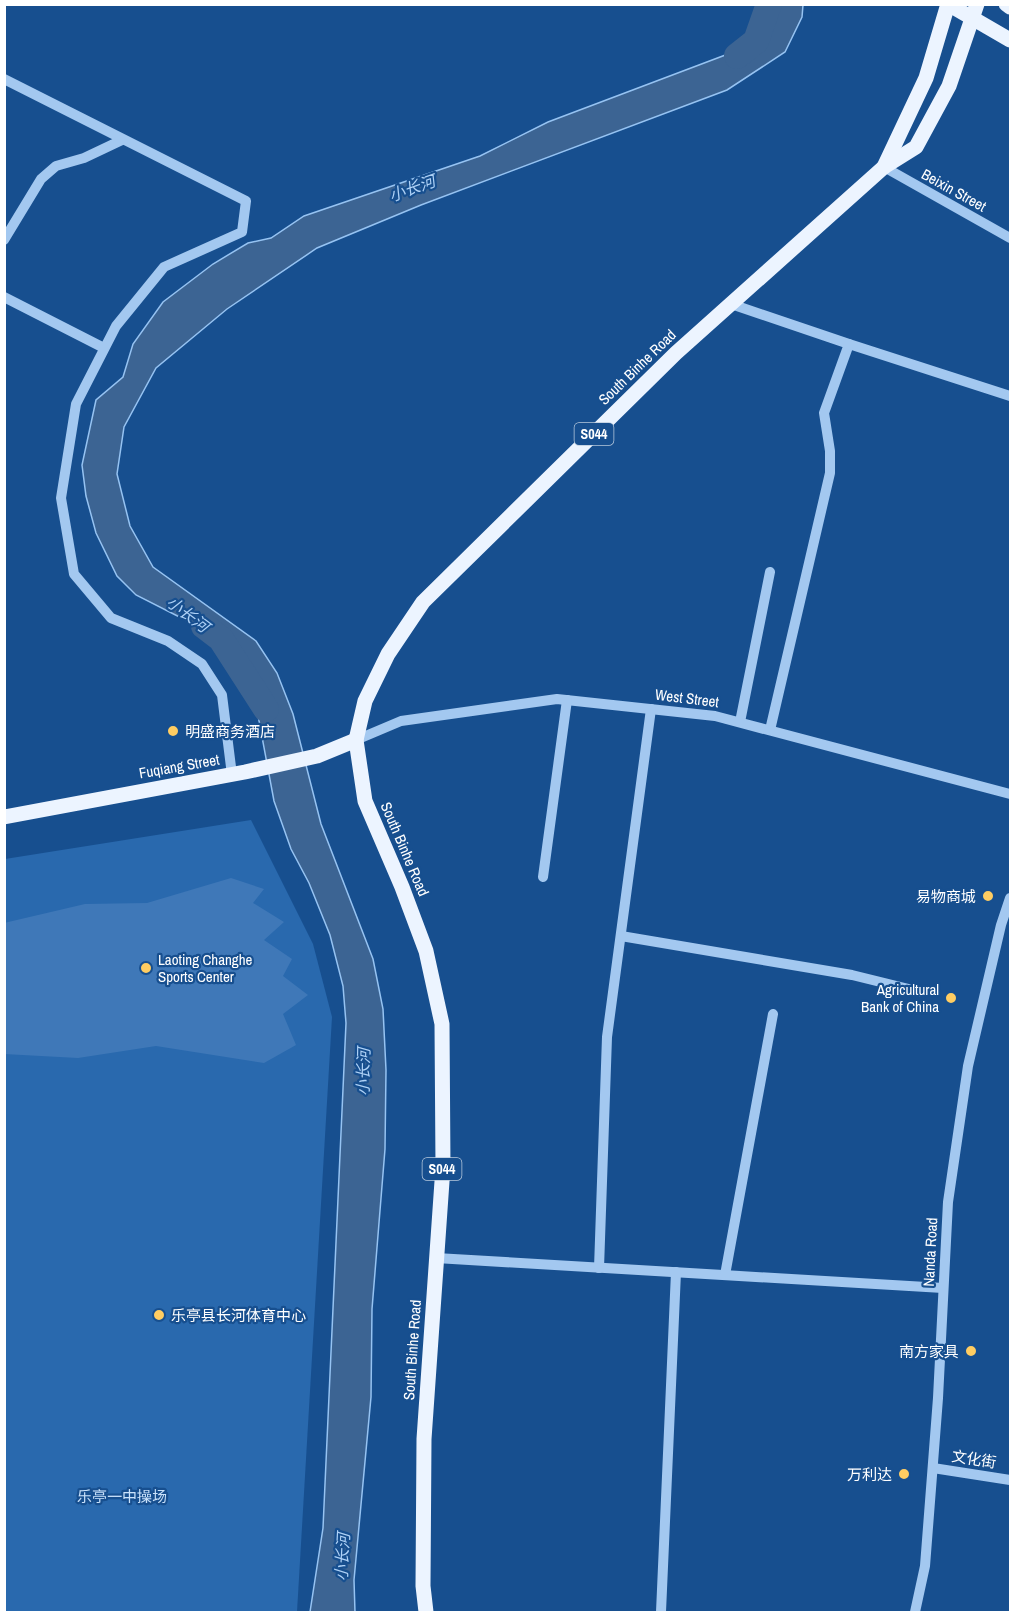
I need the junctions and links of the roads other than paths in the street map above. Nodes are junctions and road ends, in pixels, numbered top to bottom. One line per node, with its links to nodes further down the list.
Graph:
1 (948, 4): 4 (main road); 8 (main road, South Binhe Road / S044)
2 (1006, 4): 3 (main road)
3 (1011, 7)
4 (975, 12): 5 (main road); 8 (main road, South Binhe Road / S044)
5 (1011, 40)
6 (4, 79): 7 (street)
7 (122, 140): 10 (street); 14 (street)
8 (884, 167): 9 (street, Beixin Street); 12 (main road, South Binhe Road / S044)
9 (1011, 238)
10 (4, 240)
11 (4, 297): 14 (street)
12 (731, 304): 13 (street); 21 (main road, South Binhe Road / S044)
13 (849, 344): 15 (street); 20 (street)
14 (104, 348): 22 (street)
15 (1011, 396)
16 (770, 572): 19 (street)
17 (567, 700): 18 (street, West Street); 21 (street, West Street); 25 (street)
18 (651, 709): 19 (street, West Street); 27 (street)
19 (740, 722): 20 (street, West Street)
20 (770, 730): 23 (street, West Street)
21 (356, 740): 22 (main road, Fuqiang Street); 30 (main road, South Binhe Road / S044)
22 (239, 774): 24 (main road, Fuqiang Street)
23 (1011, 794)
24 (4, 817)
25 (543, 877)
26 (1011, 898): 34 (street, Nanda Road)
27 (621, 936): 28 (street); 31 (street)
28 (921, 992)
29 (773, 1014): 33 (street)
30 (436, 1258): 31 (street); 37 (main road, South Binhe Road / S044)
31 (599, 1268): 32 (street)
32 (676, 1272): 33 (street); 38 (street)
33 (725, 1275): 34 (street)
34 (943, 1288): 35 (street, Nanda Road)
35 (933, 1468): 36 (street, 文化街); 39 (street, Nanda Road)
36 (1011, 1480)
37 (426, 1612)
38 (661, 1612)
39 (915, 1612)

